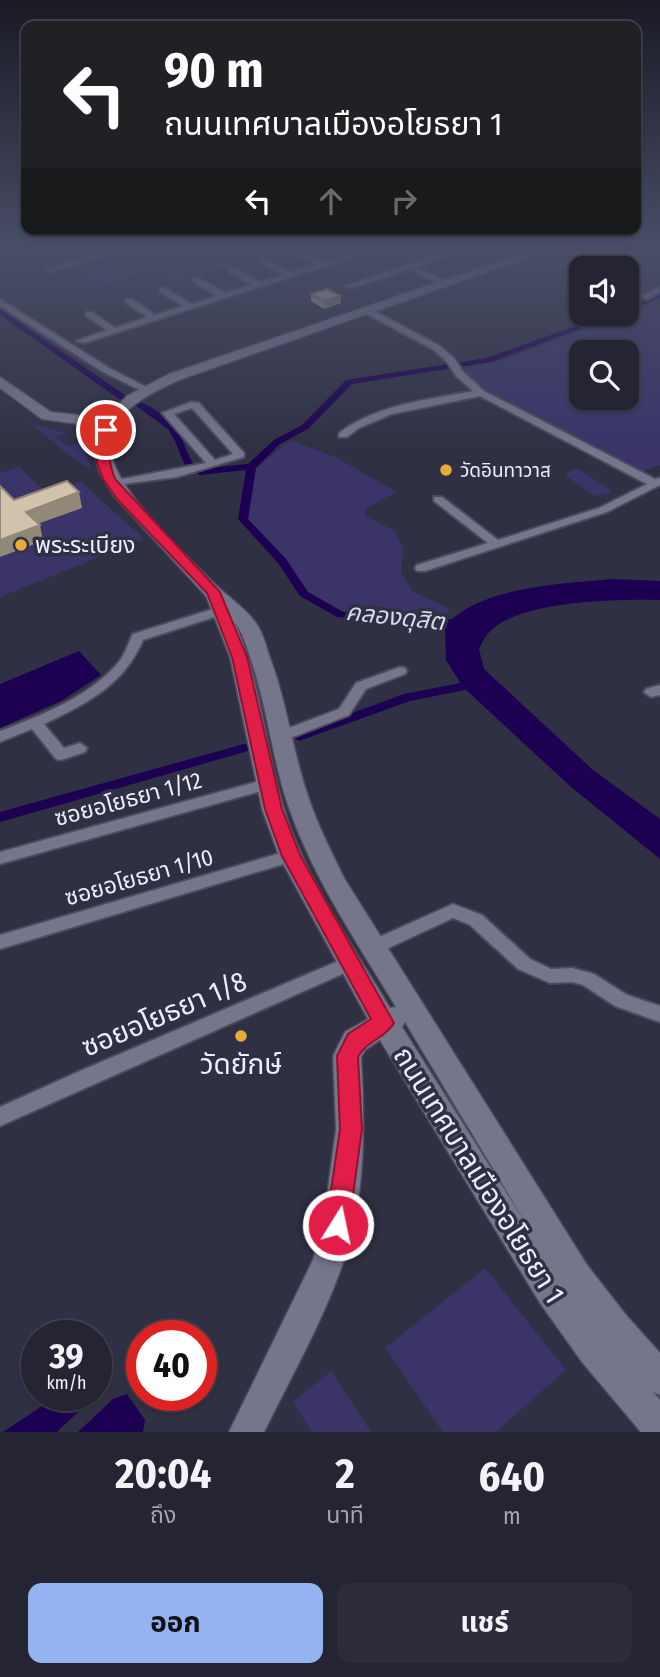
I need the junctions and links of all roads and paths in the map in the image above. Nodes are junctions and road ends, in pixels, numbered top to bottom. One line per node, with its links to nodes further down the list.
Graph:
1 (22, 316): 11 (street)
2 (92, 316): 8 (street)
3 (151, 316): 7 (street)
4 (161, 316): 7 (street)
5 (349, 316): 11 (main road)
6 (377, 316): 13 (street)
7 (154, 318): 8 (street)
8 (114, 331): 9 (street)
9 (81, 341)
10 (0, 381): 15 (main road)
11 (145, 389): 14 (main road)
12 (0, 393): 15 (main road)
13 (481, 393): 17 (street); 19 (street)
14 (117, 410): 15 (main road); 16 (main road)
15 (68, 424): 16 (main road); 16 (main road)
16 (105, 433): 20 (main road, ถนนเทศบาลเมืองอโยธยา 1)
17 (343, 435)
18 (213, 464): 18 (street); 20 (street)
19 (657, 481): 22 (street)
20 (112, 484): 24 (main road, ถนนเทศบาลเมืองอโยธยา 1)
21 (438, 499): 22 (street)
22 (495, 543): 23 (street)
23 (421, 568)
24 (221, 603): 26 (street); 27 (main road, ถนนเทศบาลเมืองอโยธยา 1); 30 (main road, ถนนเทศบาลเมืองอโยธยา 1)
25 (400, 671): 27 (street)
26 (34, 722): 28 (street); 29 (street)
27 (283, 736): 34 (main road, ถนนเทศบาลเมืองอโยธยา 1)
28 (0, 737)
29 (80, 748)
30 (267, 784): 31 (main road, ถนนเทศบาลเมืองอโยธยา 1); 32 (street, ซอยอโยธยา 1/12)
31 (291, 856): 33 (street, ซอยอโยธยา 1/10); 35 (main road, ถนนเทศบาลเมืองอโยธยา 1)
32 (0, 858)
33 (0, 942)
34 (374, 947): 36 (main road, ถนนเทศบาลเมืองอโยธยา 1); 37 (street)
35 (349, 963): 38 (main road, ถนนเทศบาลเมืองอโยธยา 1); 39 (street, ซอยอโยธยา 1/8)
36 (412, 1010): 38 (main road); 40 (main road, ถนนเทศบาลเมืองอโยธยา 1)
37 (660, 1014)
38 (384, 1023): 41 (main road, ถนนเทศบาลเมืองอโยธยา 1); 42 (main road)
39 (0, 1117)
40 (660, 1378)
41 (660, 1427)
42 (246, 1432)

